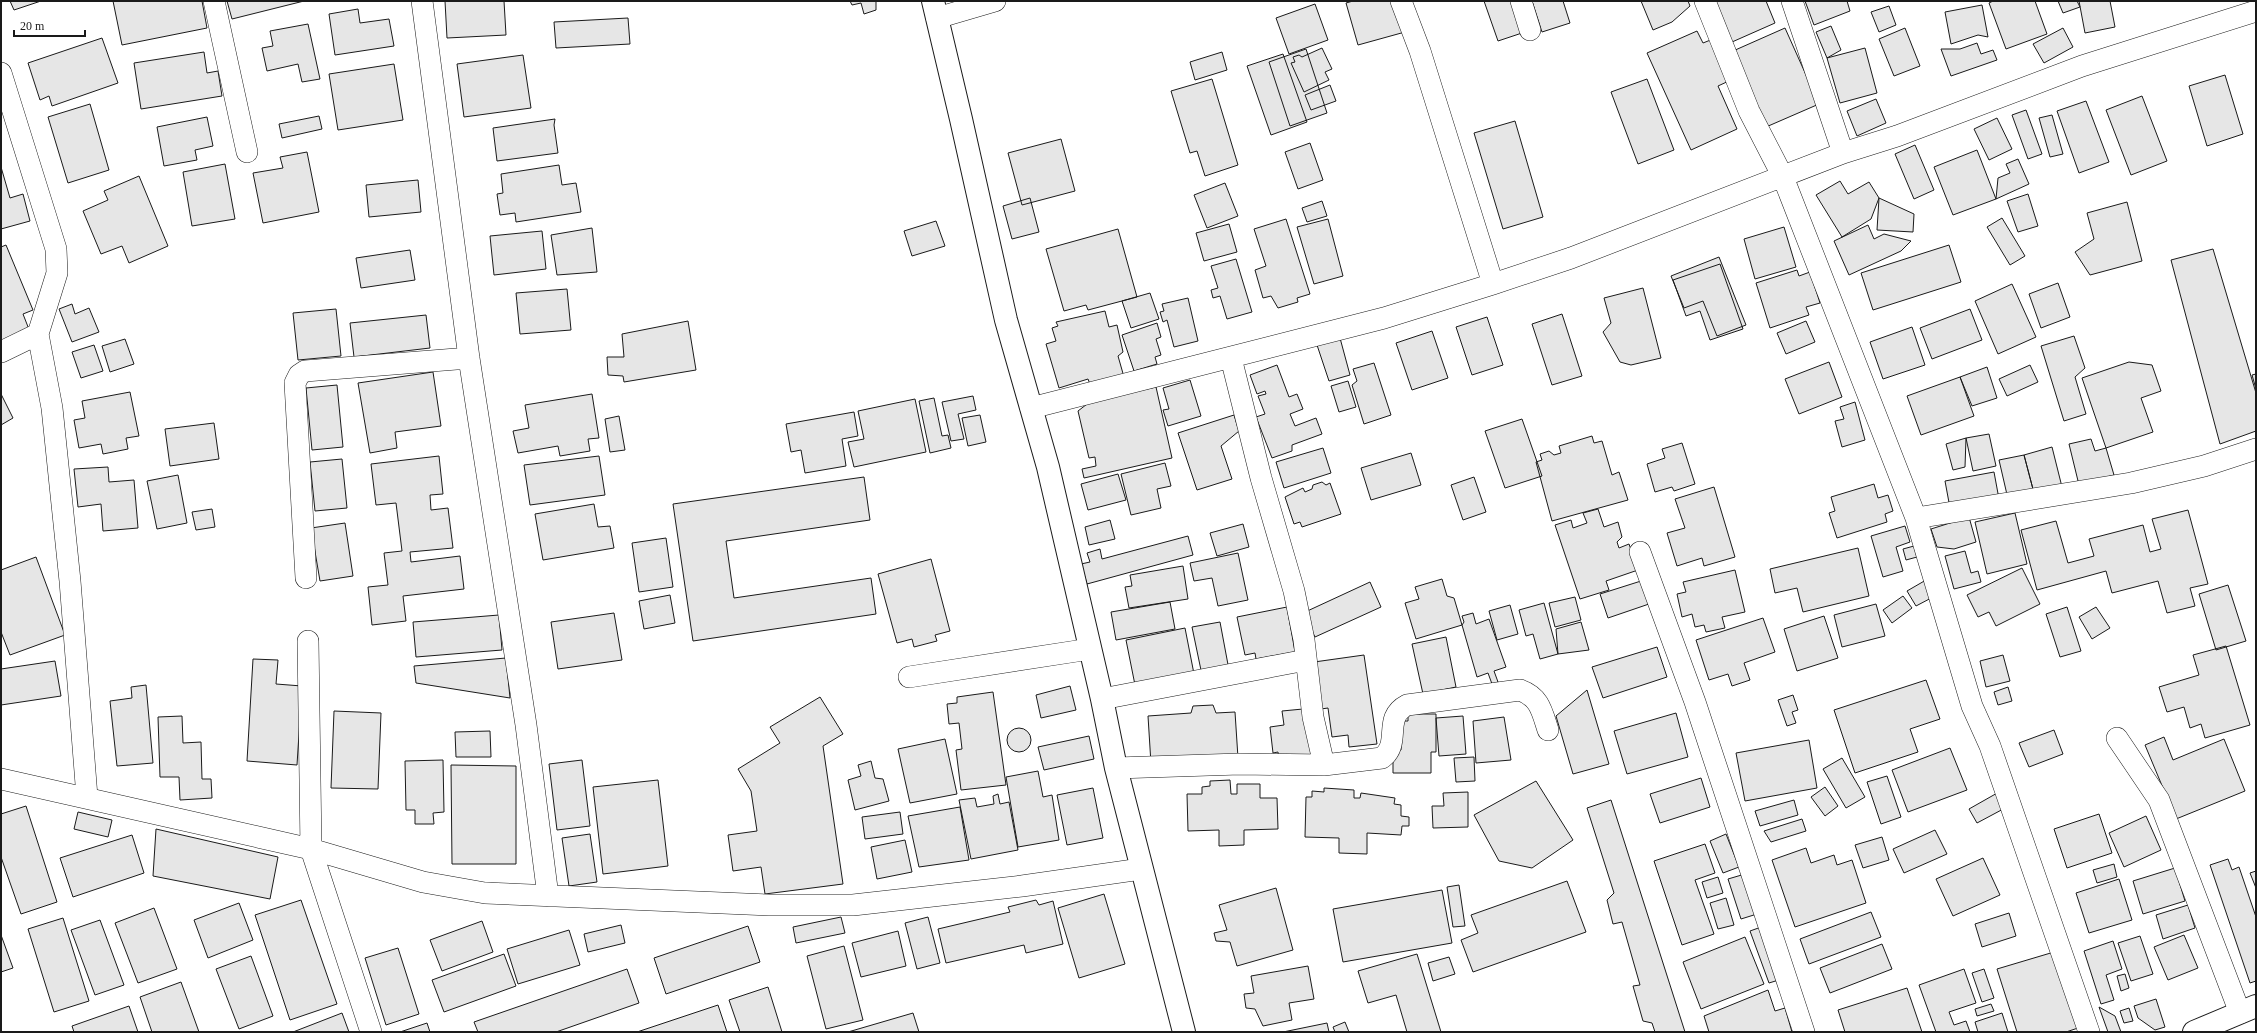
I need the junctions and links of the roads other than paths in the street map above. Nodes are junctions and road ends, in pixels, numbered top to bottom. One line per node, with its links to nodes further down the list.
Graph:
1 (214, 1): 12 (street)
2 (422, 1): 18 (street)
3 (995, 1): 8 (street)
4 (1401, 1): 15 (street)
5 (1521, 1): 10 (street)
6 (1705, 1): 14 (street)
7 (1792, 1): 13 (street)
8 (935, 9): 20 (street)
9 (2256, 11): 13 (street)
10 (1530, 30)
11 (1, 73): 16 (street)
12 (247, 152)
13 (1843, 153): 14 (street)
14 (1783, 177): 15 (street); 22 (street)
15 (1494, 284): 19 (street)
16 (38, 334): 17 (street); 35 (street)
17 (1, 352)
18 (469, 358): 24 (street); 38 (street)
19 (1231, 358): 20 (street); 27 (street)
20 (1031, 408): 26 (street)
21 (2256, 449): 22 (street)
22 (1916, 518): 43 (street)
23 (1640, 552): 42 (street)
24 (306, 578)
25 (308, 642): 36 (street)
26 (1090, 649): 28 (street); 29 (street)
27 (1306, 660): 29 (street); 32 (street)
28 (908, 677)
29 (1102, 699): 33 (street)
30 (1548, 730): 32 (street)
31 (2117, 738): 39 (street)
32 (1324, 765): 33 (street)
33 (1116, 768): 37 (street)
34 (1, 779): 35 (street)
35 (87, 797): 36 (street)
36 (311, 849): 38 (street); 40 (street)
37 (1141, 869): 38 (street); 41 (street)
38 (548, 896)
39 (2248, 1010): 44 (street)
40 (370, 1032)
41 (1184, 1032)
42 (1804, 1032)
43 (2089, 1032)
44 (2194, 1032)

